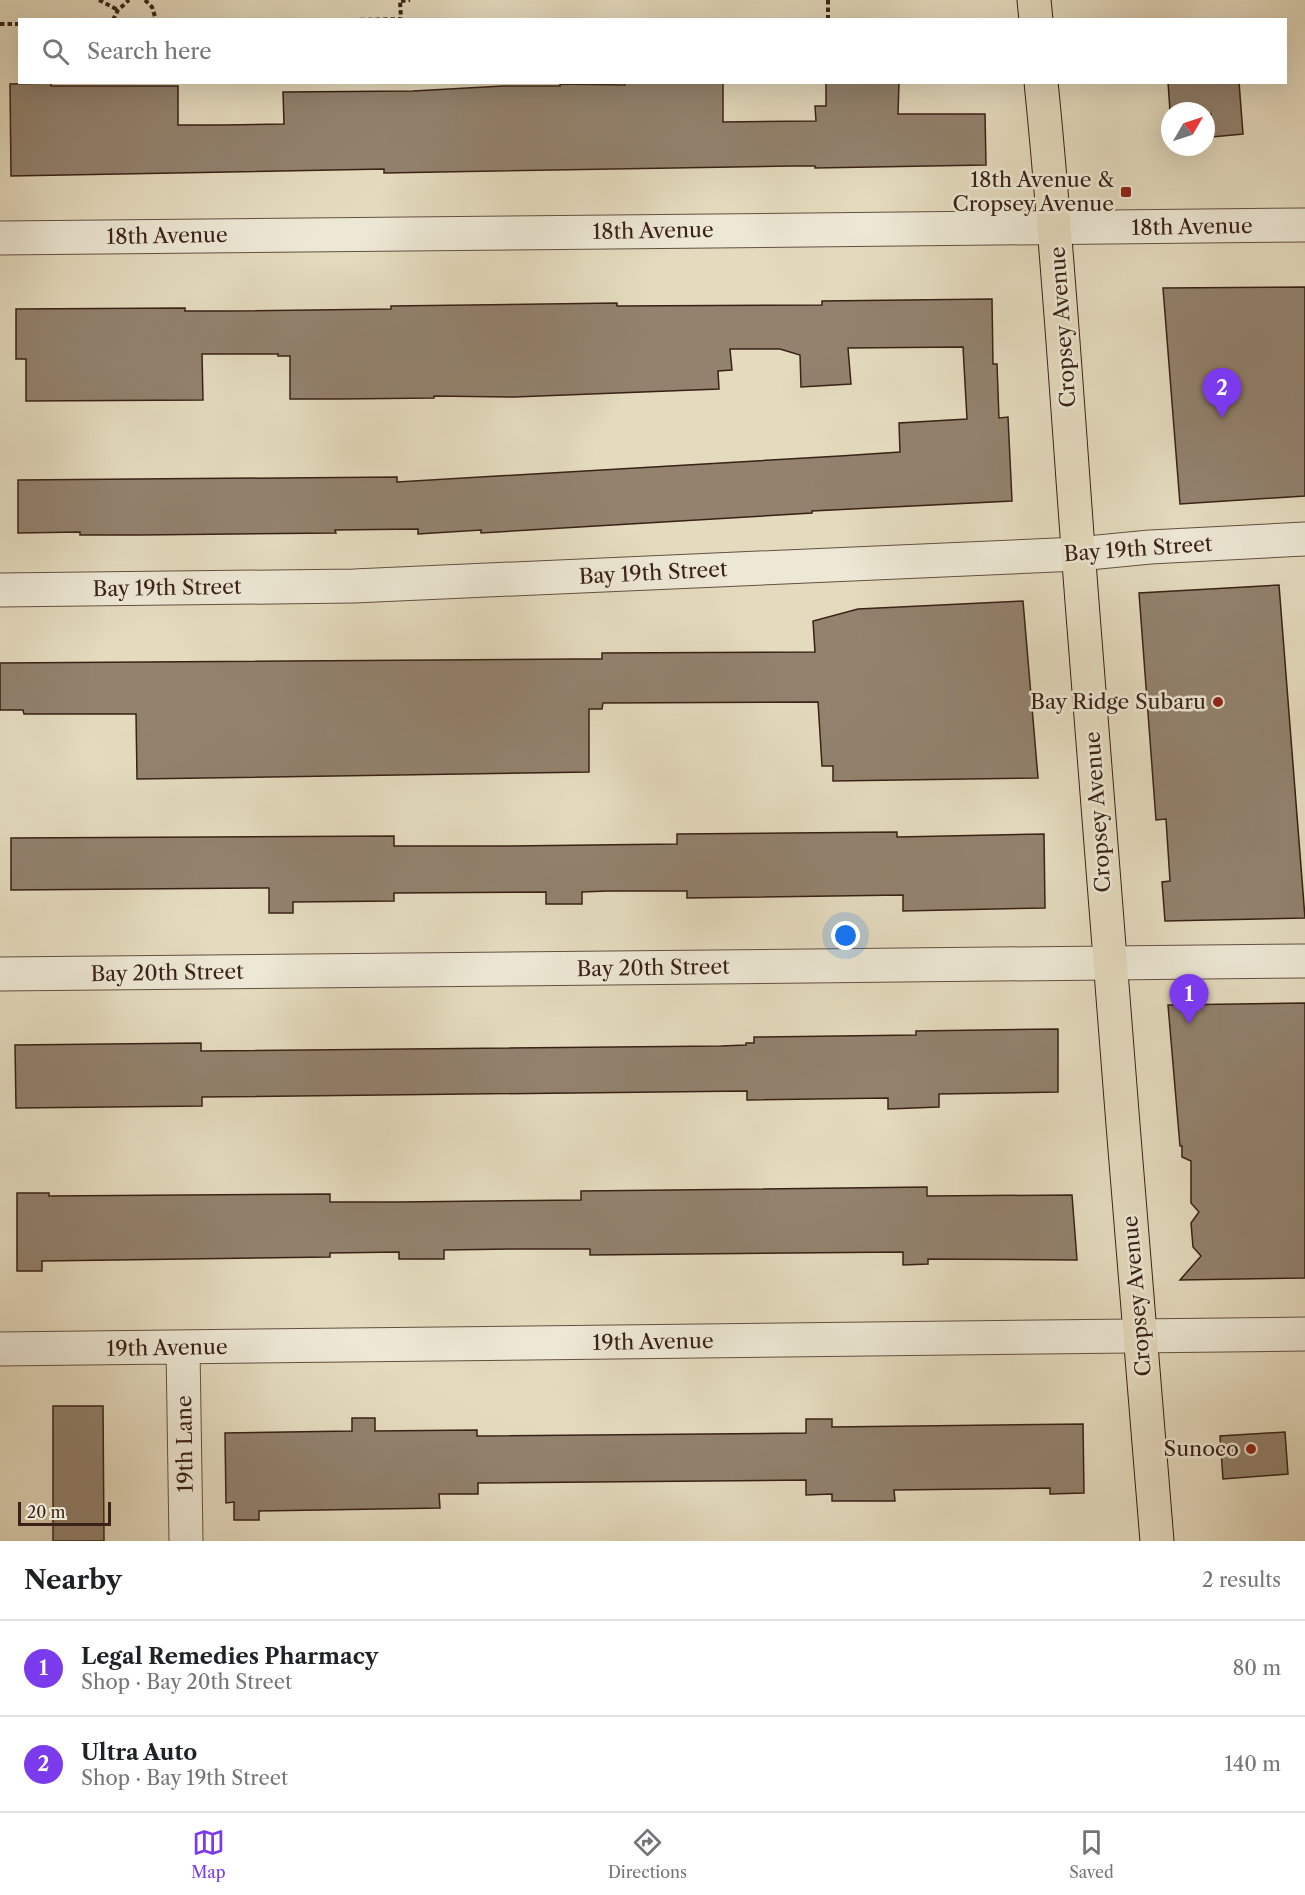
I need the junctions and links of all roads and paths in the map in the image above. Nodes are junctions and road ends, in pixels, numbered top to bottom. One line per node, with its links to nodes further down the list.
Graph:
1 (99, 0): 8 (path)
2 (129, 0): 8 (path)
3 (145, 0): 10 (path)
4 (401, 0): 5 (path); 11 (path)
5 (410, 0)
6 (828, 0): 12 (path)
7 (1034, 0): 13 (main road)
8 (118, 10): 9 (path)
9 (114, 18)
10 (155, 18)
11 (401, 18)
12 (828, 18)
13 (1036, 18)
14 (0, 24): 15 (path)
15 (18, 24)
16 (1041, 84): 18 (main road, Cropsey Avenue)
17 (1305, 225): 18 (street, 18th Avenue)
18 (1055, 227): 19 (street, 18th Avenue); 21 (main road, Cropsey Avenue)
19 (0, 238)
20 (1305, 538): 21 (street, Bay 19th Street)
21 (1078, 554): 22 (street, Bay 19th Street); 24 (main road, Cropsey Avenue)
22 (0, 590)
23 (1305, 961): 24 (street, Bay 20th Street)
24 (1109, 963): 25 (street, Bay 20th Street); 27 (main road, Cropsey Avenue)
25 (0, 974)
26 (1305, 1334): 27 (street, 19th Avenue)
27 (1140, 1336): 28 (street, 19th Avenue); 31 (main road, Cropsey Avenue)
28 (183, 1348): 29 (street, 19th Avenue); 30 (street, 19th Lane)
29 (0, 1349)
30 (186, 1541)
31 (1156, 1541)

